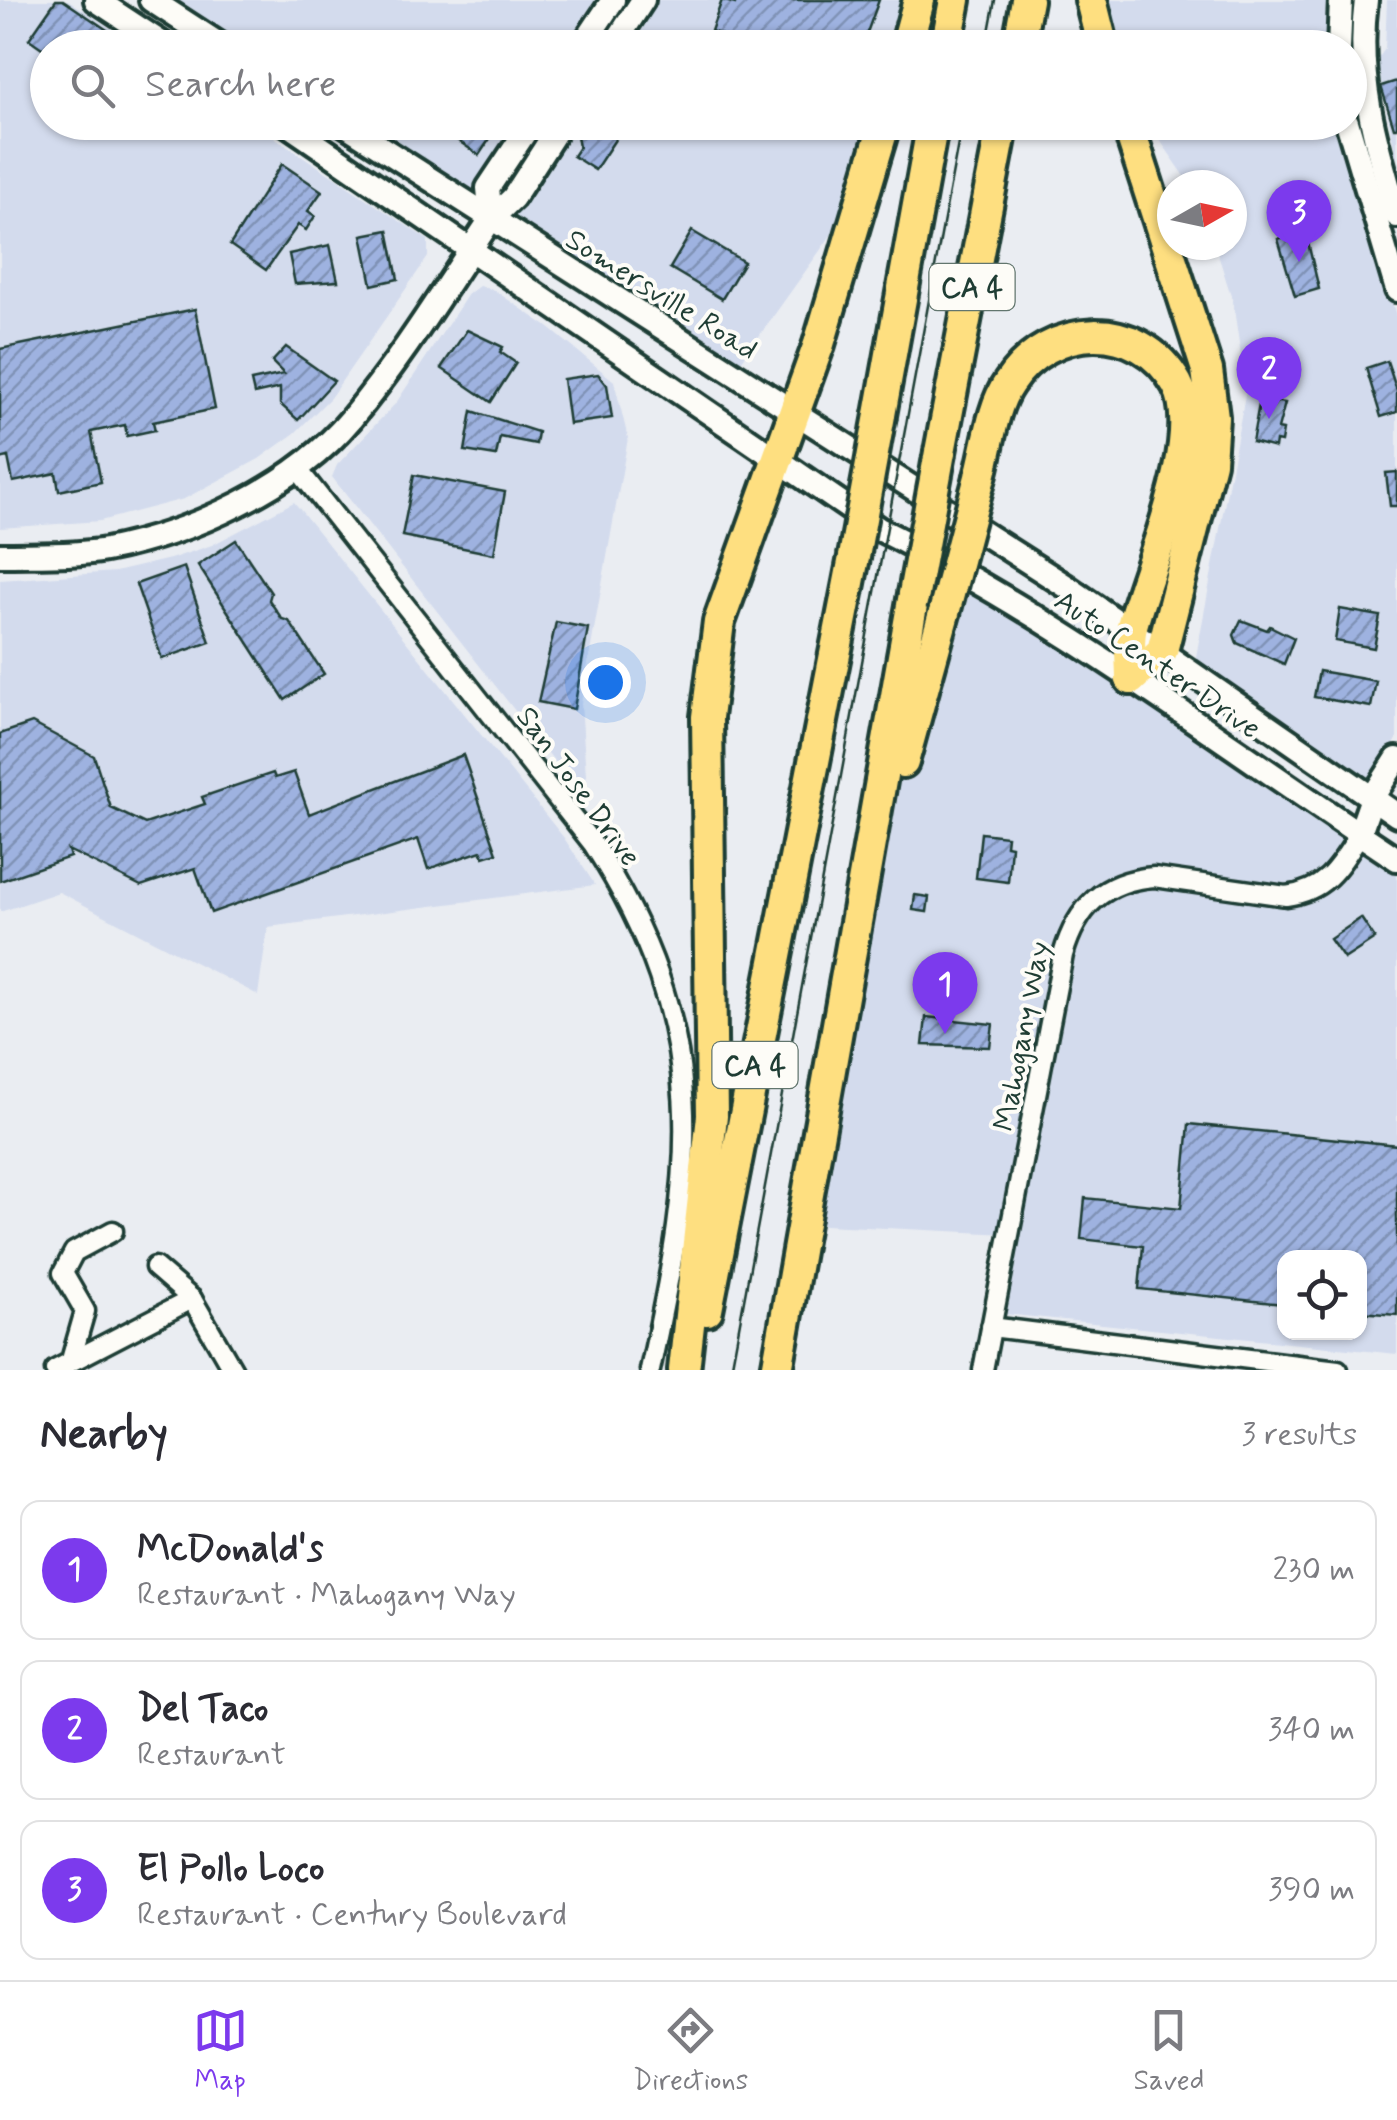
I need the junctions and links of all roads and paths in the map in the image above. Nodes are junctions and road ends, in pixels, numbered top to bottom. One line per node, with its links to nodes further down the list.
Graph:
1 (96, 0): 10 (main road)
2 (151, 0): 11 (main road)
3 (919, 0): 14 (highway)
4 (955, 0): 15 (highway)
5 (1027, 0): 16 (highway)
6 (1091, 0): 17 (highway)
7 (1341, 0): 18 (main road)
8 (1366, 0): 19 (main road)
9 (627, 3): 12 (main road); 13 (main road)
10 (142, 30)
11 (197, 30)
12 (599, 30)
13 (618, 30)
14 (911, 30)
15 (949, 30)
16 (1021, 30)
17 (1098, 30)
18 (1340, 30)
19 (1363, 30)
20 (1367, 98): 30 (main road)
21 (311, 140): 32 (main road)
22 (369, 140): 31 (main road, Somersville Road)
23 (520, 140): 31 (main road)
24 (550, 140): 31 (main road)
25 (881, 140): 34 (highway)
26 (929, 140): 57 (highway, CA 4, bridge)
27 (1000, 140): 47 (highway, CA 4, bridge)
28 (1134, 140): 40 (highway)
29 (1352, 140): 33 (main road)
30 (1397, 216)
31 (491, 219): 32 (main road); 34 (main road, Somersville Road)
32 (471, 248): 35 (main road); 36 (main road)
33 (1397, 290)
34 (794, 412): 35 (highway); 37 (main road, Somersville Road)
35 (777, 456): 41 (main road, Auto Center Drive); 56 (highway)
36 (296, 467): 38 (main road); 55 (street, San Jose Drive)
37 (952, 514): 39 (main road, Auto Center Drive)
38 (0, 555)
39 (1131, 629): 40 (main road, Auto Center Drive); 41 (highway); 47 (highway, bridge)
40 (1162, 651): 41 (highway); 43 (main road, Auto Center Drive)
41 (1131, 679): 45 (main road, Auto Center Drive)
42 (1397, 759): 43 (main road)
43 (1372, 798): 44 (main road, Auto Center Drive); 45 (main road)
44 (1395, 811): 45 (main road)
45 (1360, 834): 46 (main road, Auto Center Drive); 51 (street, Mahogany Way)
46 (1397, 860)
47 (855, 944): 58 (highway, CA 4)
48 (112, 1231): 52 (street)
49 (155, 1267): 50 (street)
50 (192, 1300): 52 (street); 54 (street)
51 (991, 1327): 53 (street); 59 (street, Mahogany Way)
52 (63, 1365)
53 (1305, 1369): 60 (street)
54 (232, 1370)
55 (650, 1370)
56 (684, 1370)
57 (695, 1370)
58 (777, 1370)
59 (982, 1370)
60 (1338, 1370)

